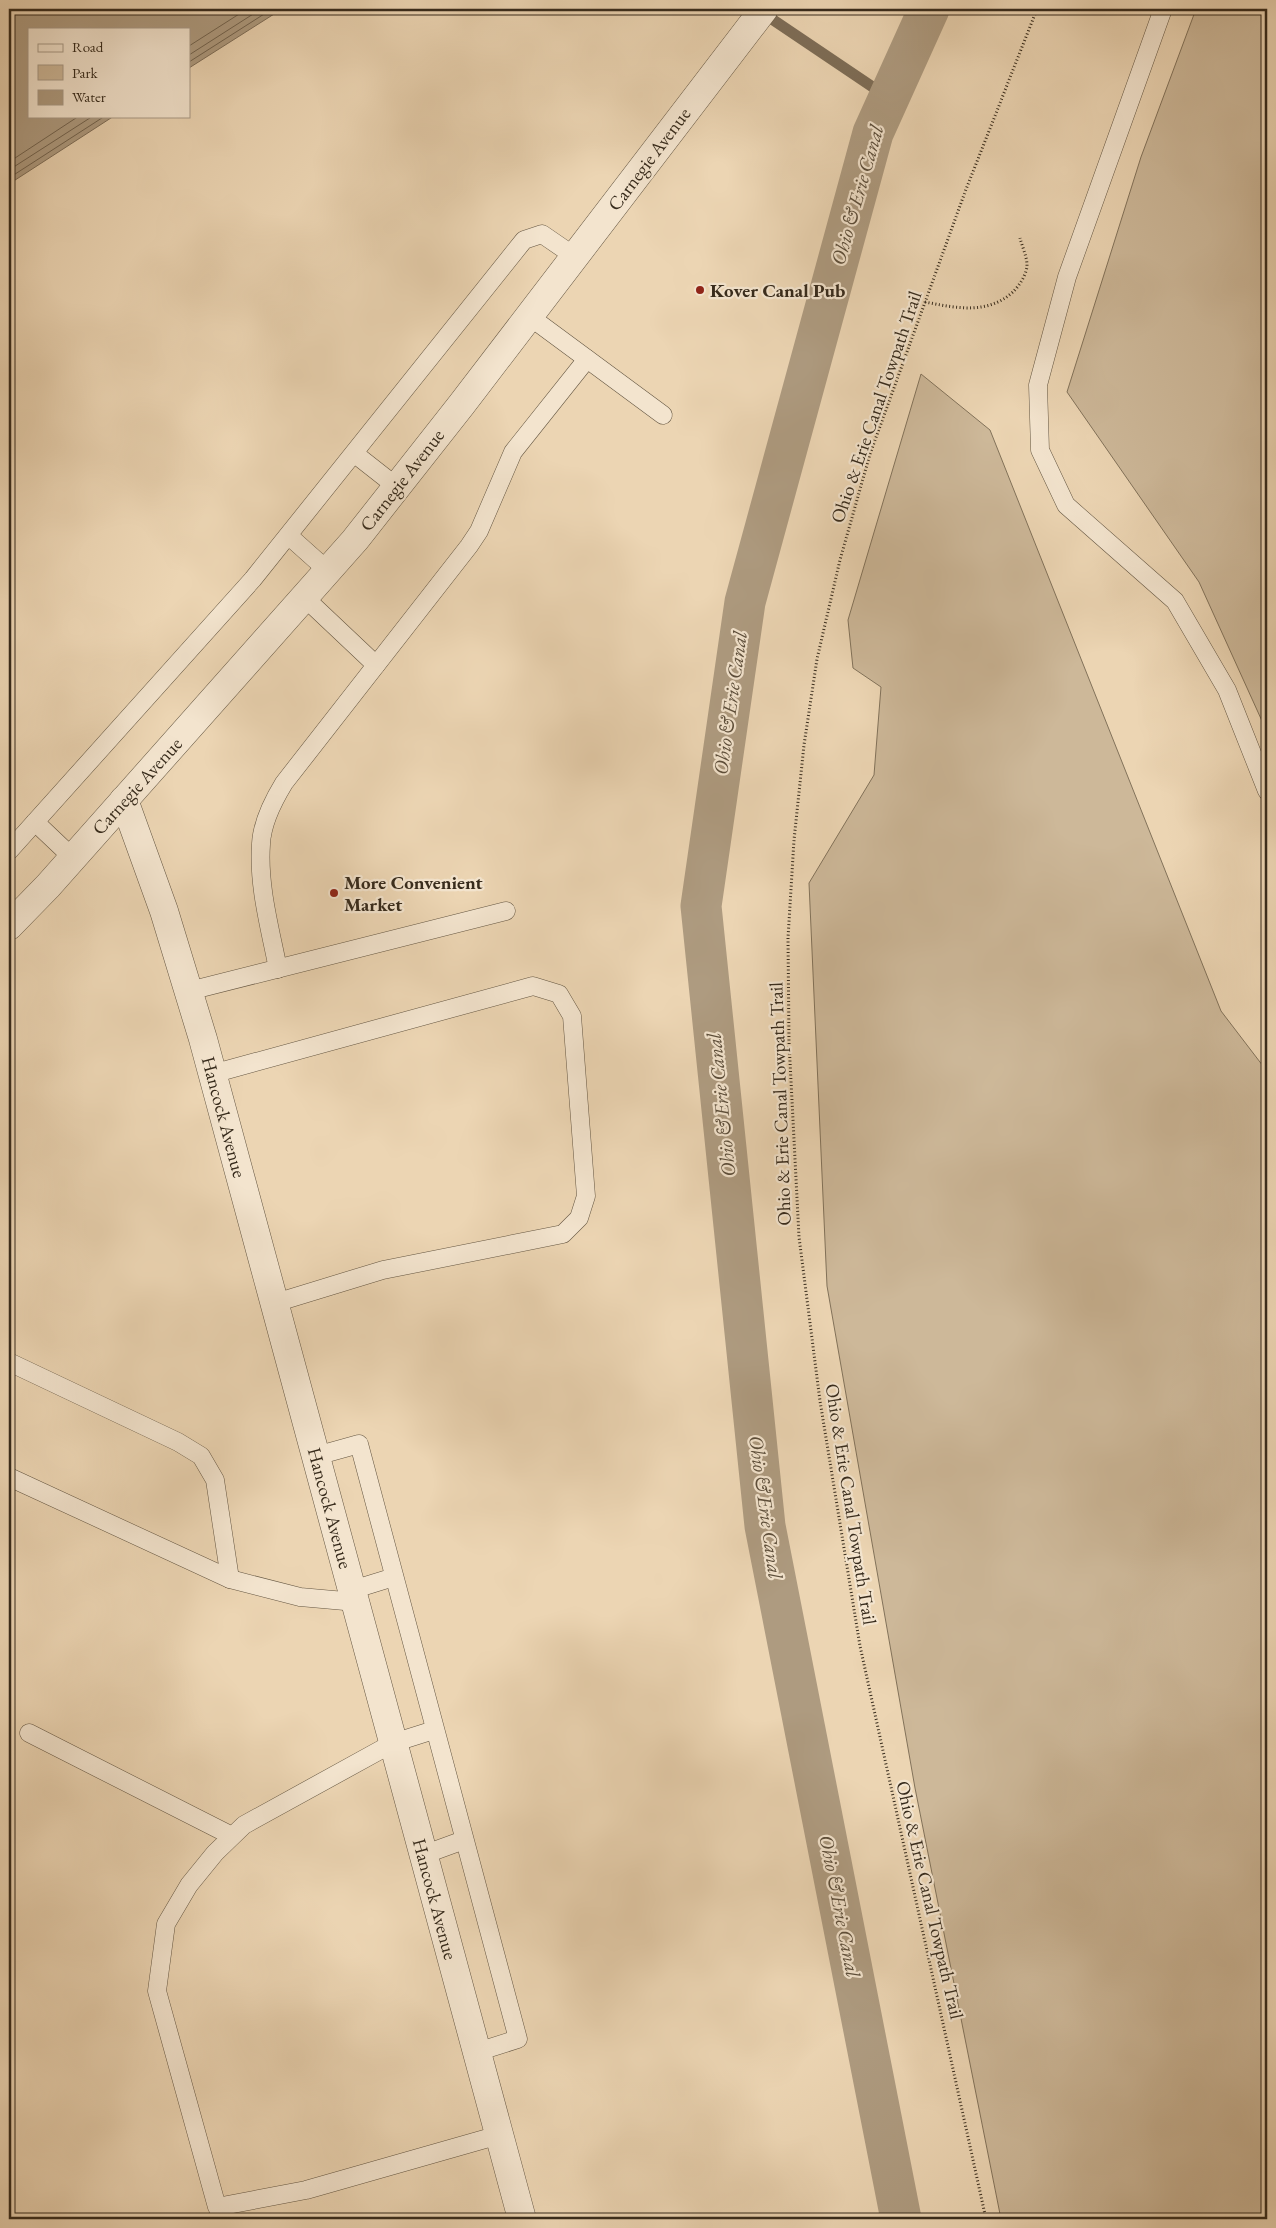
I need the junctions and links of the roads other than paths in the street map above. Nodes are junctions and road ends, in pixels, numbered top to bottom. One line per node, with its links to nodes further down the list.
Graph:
1 (764, 9): 3 (street, Carnegie Avenue)
2 (1163, 9): 13 (lane)
3 (574, 256): 4 (street, Carnegie Avenue); 7 (lane)
4 (529, 316): 5 (lane); 8 (street, Carnegie Avenue)
5 (587, 358): 6 (lane); 12 (lane)
6 (663, 415)
7 (355, 454): 8 (lane); 9 (lane)
8 (397, 487): 10 (street, Carnegie Avenue)
9 (289, 536): 10 (lane); 15 (lane)
10 (327, 570): 11 (street, Carnegie Avenue)
11 (304, 597): 12 (lane); 14 (street, Carnegie Avenue)
12 (376, 665): 20 (lane)
13 (1267, 791)
14 (124, 800): 17 (street, Carnegie Avenue); 21 (street, Hancock Avenue)
15 (35, 822): 16 (lane); 17 (lane)
16 (9, 851)
17 (73, 858): 19 (street, Carnegie Avenue)
18 (506, 911): 20 (lane)
19 (9, 926)
20 (278, 969): 21 (lane)
21 (189, 992): 22 (street, Hancock Avenue)
22 (212, 1074): 23 (street, Hancock Avenue); 23 (lane)
23 (275, 1303): 25 (street, Hancock Avenue)
24 (9, 1362): 28 (lane)
25 (316, 1456): 27 (lane); 29 (street, Hancock Avenue)
26 (9, 1477): 28 (lane)
27 (394, 1577): 29 (lane); 30 (lane)
28 (230, 1579): 29 (lane)
29 (354, 1596): 32 (street, Hancock Avenue)
30 (434, 1730): 32 (lane); 34 (lane)
31 (28, 1733): 33 (lane)
32 (393, 1743): 33 (lane); 35 (street, Hancock Avenue)
33 (232, 1836): 37 (lane)
34 (464, 1840): 35 (lane); 36 (lane)
35 (424, 1854): 36 (street, Hancock Avenue)
36 (477, 2052): 37 (street, Hancock Avenue)
37 (499, 2135): 38 (street, Hancock Avenue)
38 (522, 2219)

